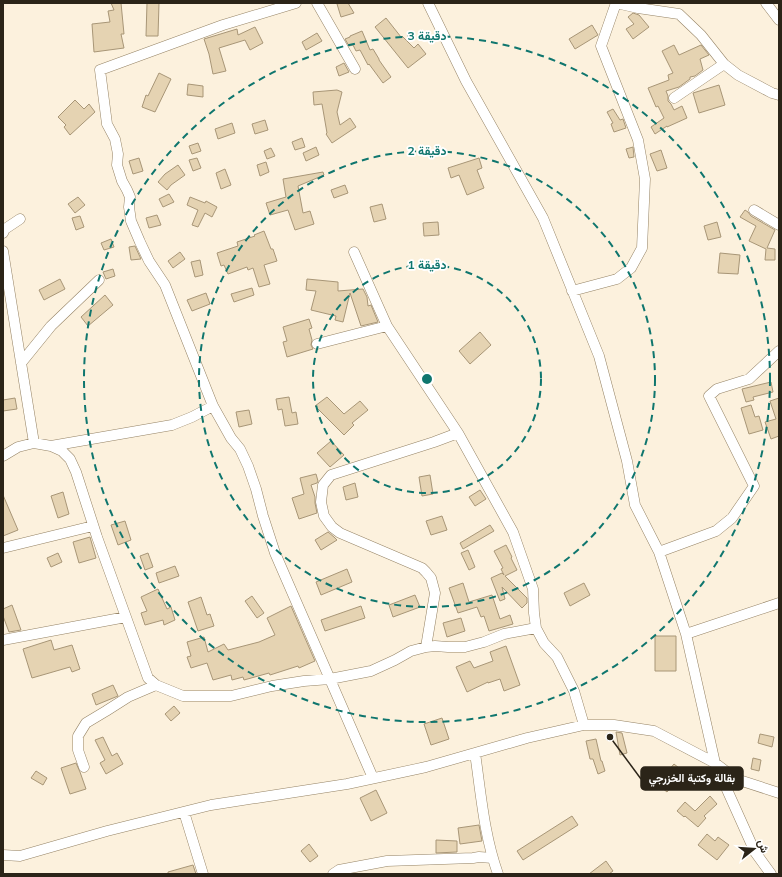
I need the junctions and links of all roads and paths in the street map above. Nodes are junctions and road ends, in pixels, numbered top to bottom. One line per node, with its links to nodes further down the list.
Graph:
1 (296, 3): 23 (street)
2 (317, 3): 8 (street)
3 (428, 3): 18 (street)
4 (616, 3): 7 (street); 18 (street)
5 (766, 3): 6 (street)
6 (779, 20)
7 (724, 64): 9 (street); 10 (street)
8 (356, 70)
9 (779, 95)
10 (674, 98)
11 (754, 210): 13 (street)
12 (20, 219): 14 (street)
13 (779, 225)
14 (3, 233)
15 (3, 251): 22 (street)
16 (354, 252): 19 (street)
17 (99, 280): 22 (street)
18 (572, 291): 30 (street)
19 (387, 326): 20 (street); 24 (street)
20 (317, 344)
21 (778, 355): 30 (street)
22 (21, 363): 25 (street)
23 (213, 406): 26 (street); 37 (street)
24 (458, 432): 33 (street); 36 (street)
25 (34, 443): 26 (street); 27 (street)
26 (51, 446): 28 (street)
27 (3, 456)
28 (93, 526): 29 (street); 32 (street)
29 (3, 548)
30 (659, 552): 34 (street)
31 (779, 603): 34 (street)
32 (126, 617): 35 (street); 38 (street)
33 (536, 628): 36 (street); 39 (street)
34 (686, 634): 41 (street)
35 (3, 640)
36 (426, 646): 37 (street)
37 (330, 679): 38 (street); 43 (street)
38 (156, 685): 42 (street)
39 (584, 725): 40 (street); 41 (street)
40 (474, 753): 43 (street); 47 (street)
41 (715, 763): 44 (street); 51 (street)
42 (84, 767)
43 (373, 778): 45 (street)
44 (779, 793)
45 (184, 812): 46 (street); 48 (street)
46 (3, 855)
47 (492, 858): 49 (street); 50 (street)
48 (203, 874)
49 (333, 874)
50 (498, 874)
51 (771, 874)

